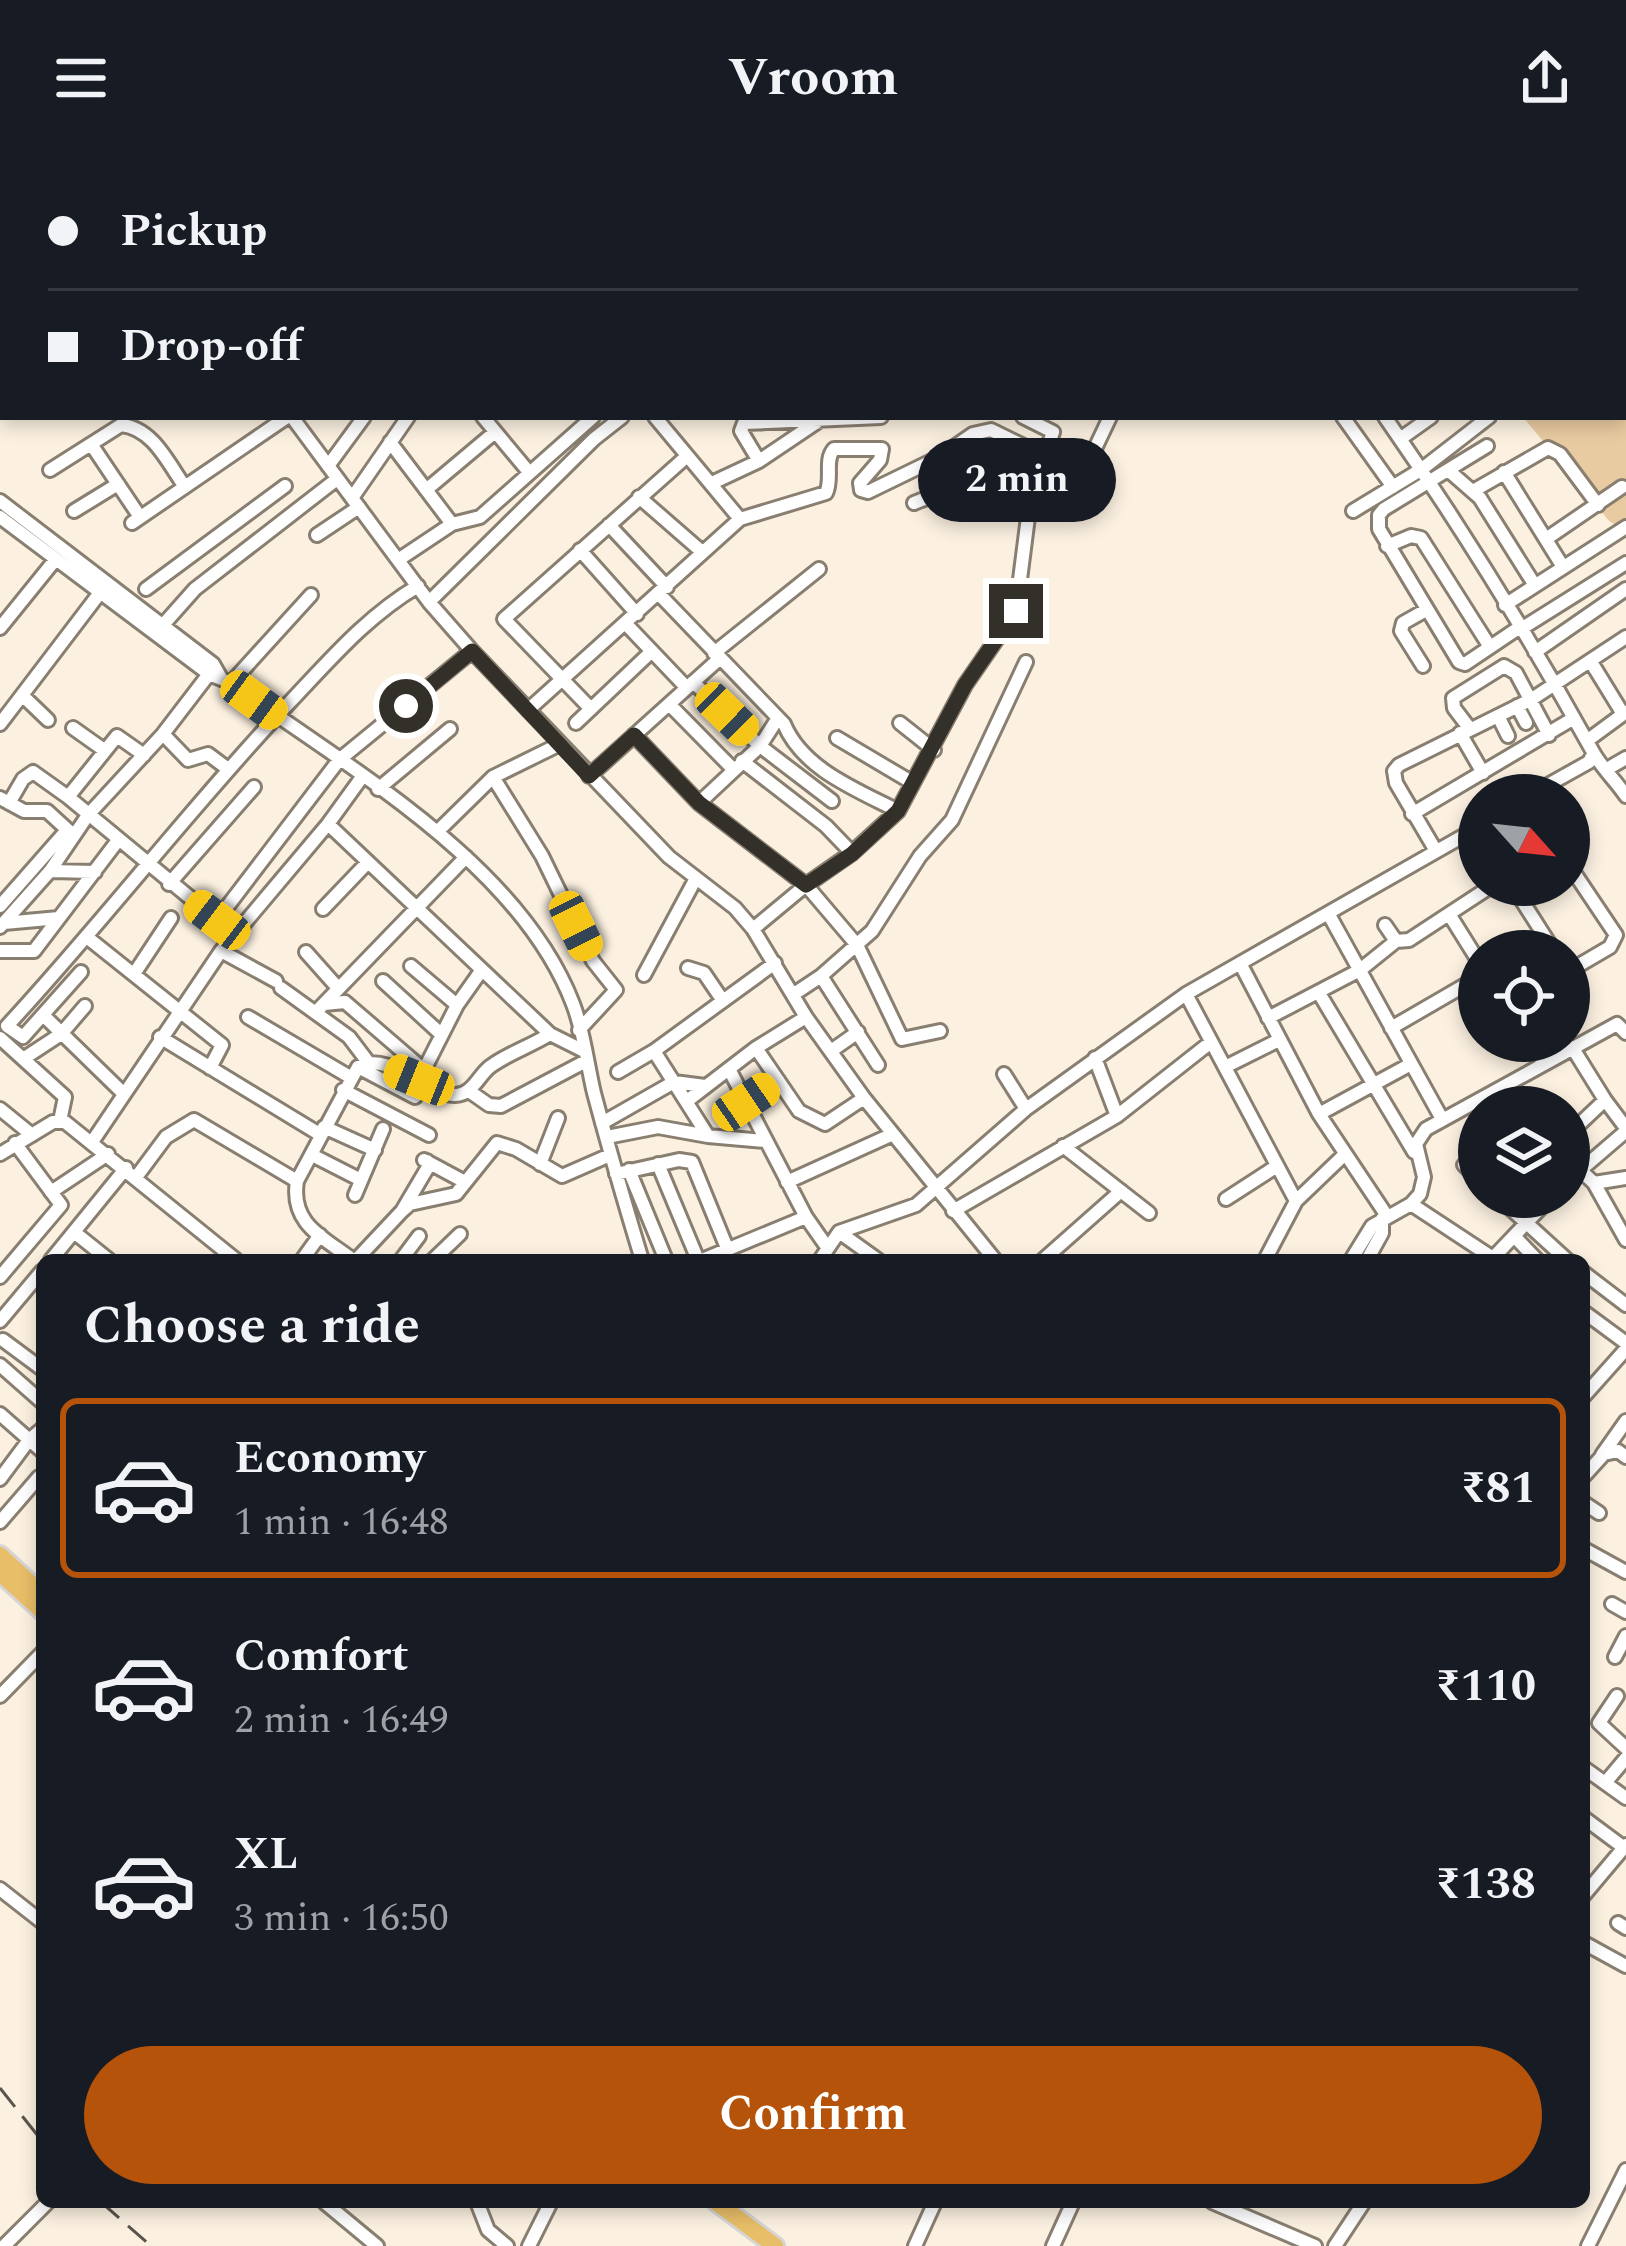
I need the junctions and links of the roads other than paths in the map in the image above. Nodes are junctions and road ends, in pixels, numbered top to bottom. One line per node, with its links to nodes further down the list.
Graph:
1 (286, 420): 39 (street)
2 (292, 420): 29 (street)
3 (362, 420): 29 (street)
4 (406, 420): 21 (street)
5 (485, 420): 18 (street)
6 (585, 420): 32 (street)
7 (586, 420): 19 (street)
8 (618, 420): 19 (street)
9 (659, 420): 25 (street)
10 (846, 420): 17 (street)
11 (1029, 420): 28 (street)
12 (1108, 420): 28 (street)
13 (1345, 420): 40 (street)
14 (1387, 420): 20 (street)
15 (1427, 420): 20 (street)
16 (1487, 420): 34 (street)
17 (823, 422): 24 (street); 27 (street); 27 (street)
18 (495, 432): 32 (street); 42 (street)
19 (594, 439): 78 (street)
20 (1400, 439): 34 (street)
21 (390, 442): 42 (street); 48 (street)
22 (91, 444): 30 (street); 37 (street); 39 (street)
23 (1487, 446): 31 (street)
24 (830, 453): 28 (street); 54 (street)
25 (686, 457): 36 (street); 44 (street)
26 (995, 460): 49 (street)
27 (759, 461): 36 (street)
28 (1042, 464)
29 (328, 466): 35 (street)
30 (50, 470)
31 (1448, 470): 34 (street); 43 (street)
32 (528, 472): 56 (street)
33 (1504, 472): 43 (street); 50 (street); 60 (street)
34 (1426, 475): 40 (street); 61 (street); 79 (street)
35 (338, 479): 48 (street); 55 (street)
36 (712, 483): 54 (street)
37 (118, 484): 39 (street); 51 (street)
38 (285, 486): 45 (street)
39 (185, 487)
40 (1393, 487): 52 (street)
41 (1622, 487): 50 (street)
42 (426, 490): 56 (street)
43 (1473, 491): 71 (street)
44 (640, 497): 57 (street); 63 (street)
45 (266, 500): 55 (street); 73 (street)
46 (0, 501): 82 (street)
47 (914, 502): 49 (street)
48 (356, 503): 59 (street); 66 (street)
49 (1025, 505): 125 (street)
50 (1598, 505): 60 (street)
51 (74, 511)
52 (1353, 512)
53 (0, 517): 65 (street)
54 (740, 519): 63 (street)
55 (282, 523): 82 (street)
56 (452, 524): 66 (street)
57 (609, 525): 62 (street); 75 (street)
58 (1626, 527): 64 (street)
59 (316, 535)
60 (1546, 539): 68 (street)
61 (1387, 546): 80 (street); 86 (street)
62 (580, 550): 81 (street); 94 (street)
63 (701, 551): 75 (street)
64 (1581, 555): 68 (street); 70 (street)
65 (55, 560): 76 (street); 83 (street)
66 (398, 560): 72 (street)
67 (1626, 563): 70 (street)
68 (1563, 567): 71 (street)
69 (819, 569): 89 (street)
70 (1598, 582): 84 (street)
71 (1534, 584): 79 (street)
72 (418, 586): 78 (street); 104 (street)
73 (146, 589)
74 (1626, 589): 84 (street)
75 (663, 590): 81 (street); 89 (street)
76 (99, 594): 93 (street); 97 (street)
77 (311, 595): 93 (street)
78 (429, 602): 87 (street)
79 (1505, 604): 84 (street)
80 (1426, 610): 86 (street); 92 (street)
81 (631, 619): 88 (street); 94 (street)
82 (163, 625): 93 (street)
83 (0, 628)
84 (1526, 637): 86 (street); 95 (street)
85 (1626, 637): 91 (street)
86 (1490, 647)
87 (472, 651): 102 (street); 129 (street)
88 (652, 651): 96 (street); 101 (street)
89 (716, 656): 96 (street); 106 (street)
90 (1026, 662): 179 (street)
91 (1591, 662): 95 (street); 103 (street)
92 (1423, 666)
93 (220, 678): 104 (street); 116 (street)
94 (564, 679): 101 (street); 102 (street)
95 (1556, 683): 98 (street); 107 (street)
96 (690, 685): 99 (street); 123 (street)
97 (22, 695): 108 (street); 112 (street)
98 (1532, 699): 100 (street); 115 (street); 119 (street)
99 (669, 704): 117 (street); 130 (street)
100 (1517, 706): 105 (street); 111 (street)
101 (591, 709): 109 (street)
102 (528, 710): 122 (street)
103 (1625, 713): 121 (street)
104 (277, 716): 129 (street); 131 (street)
105 (1498, 716): 115 (street); 118 (street)
106 (778, 718): 123 (street); 146 (street)
107 (1574, 718): 119 (street); 121 (street)
108 (48, 720)
109 (576, 723)
110 (900, 723): 125 (street)
111 (1526, 723)
112 (0, 724)
113 (73, 728): 124 (street)
114 (450, 729): 140 (street)
115 (1465, 732): 133 (street); 147 (street)
116 (163, 734): 127 (street); 131 (street)
117 (634, 735): 135 (street); 145 (street)
118 (1508, 736)
119 (1549, 736): 133 (street)
120 (837, 738): 138 (street)
121 (1588, 740): 126 (street)
122 (558, 745): 135 (street); 136 (street)
123 (760, 746): 130 (street); 144 (street)
124 (104, 750): 127 (street); 142 (street)
125 (934, 750): 138 (street)
126 (1593, 754): 132 (street); 134 (street)
127 (144, 755): 148 (street)
128 (1626, 758): 132 (street)
129 (339, 760): 137 (street); 162 (street)
130 (738, 765): 145 (street); 155 (street)
131 (227, 769): 158 (street)
132 (1607, 769): 141 (street)
133 (1484, 773): 147 (street)
134 (1567, 774)
135 (589, 776): 161 (street)
136 (493, 777): 151 (street); 212 (street)
137 (362, 778): 140 (street); 149 (street)
138 (913, 783): 146 (street)
139 (254, 787): 162 (street)
140 (378, 790): 151 (street)
141 (1626, 796)
142 (68, 797): 143 (street); 148 (street)
143 (4, 801): 150 (street)
144 (832, 801)
145 (699, 803): 163 (street)
146 (898, 811): 155 (street)
147 (1412, 814): 154 (street)
148 (88, 815): 150 (street); 152 (street)
149 (328, 824): 157 (street); 181 (street)
150 (71, 832): 159 (street); 165 (street)
151 (437, 832): 156 (street)
152 (119, 839): 158 (street); 160 (street)
153 (1458, 840): 154 (street)
154 (1436, 851): 169 (street)
155 (852, 854): 163 (street)
156 (466, 857): 168 (street); 212 (street)
157 (368, 862): 167 (street); 168 (street)
158 (148, 865): 162 (street); 177 (street)
159 (50, 871): 160 (street); 173 (street)
160 (95, 872): 171 (street)
161 (695, 880): 175 (street); 192 (street)
162 (169, 884)
163 (806, 885): 175 (street); 179 (street)
164 (1590, 896): 183 (street)
165 (0, 906)
166 (1461, 906): 170 (street)
167 (323, 909)
168 (416, 909): 189 (street); 195 (street)
169 (1328, 913): 185 (street); 188 (street)
170 (1449, 914): 176 (street); 178 (street)
171 (59, 918): 173 (street); 180 (street)
172 (171, 918): 191 (street)
173 (2, 925)
174 (1384, 925): 178 (street)
175 (753, 929): 184 (street)
176 (1459, 930)
177 (88, 938): 191 (street); 205 (street)
178 (1396, 941): 188 (street)
179 (856, 945): 193 (street); 213 (street)
180 (0, 951)
181 (221, 951): 203 (street); 204 (street)
182 (306, 952): 195 (street)
183 (1590, 959)
184 (775, 963): 198 (street); 200 (street)
185 (1240, 963): 199 (street); 208 (street)
186 (411, 966): 201 (street)
187 (688, 968): 200 (street)
188 (1360, 970): 197 (street); 211 (street)
189 (481, 971): 201 (street); 216 (street)
190 (81, 972): 205 (street)
191 (134, 974): 204 (street)
192 (644, 974)
193 (821, 976): 198 (street); 214 (street)
194 (383, 981): 217 (street)
195 (338, 988): 203 (street)
196 (1458, 989): 211 (street)
197 (1318, 993): 208 (street); 242 (street)
198 (794, 994): 207 (street)
199 (1186, 994): 222 (street); 227 (street)
200 (721, 998): 225 (street)
201 (457, 1005): 217 (street)
202 (85, 1006): 215 (street)
203 (319, 1008): 210 (street); 235 (street)
204 (179, 1011): 218 (street); 234 (street)
205 (43, 1015): 215 (street)
206 (248, 1016): 235 (street)
207 (806, 1017): 223 (street); 224 (street)
208 (1268, 1018): 221 (street)
209 (1623, 1025): 220 (street)
210 (376, 1028): 235 (street); 239 (street)
211 (1391, 1028): 231 (street)
212 (579, 1030): 226 (street)
213 (940, 1031)
214 (859, 1032): 224 (street); 232 (street)
215 (61, 1034): 228 (street); 247 (street)
216 (550, 1034): 226 (street); 246 (street)
217 (442, 1035): 239 (street)
218 (160, 1037): 234 (street); 247 (street)
219 (0, 1038): 228 (street)
220 (1590, 1039)
221 (1279, 1040): 233 (street); 256 (street)
222 (1211, 1042): 233 (street); 258 (street)
223 (756, 1048): 236 (street); 240 (street)
224 (831, 1051): 249 (street)
225 (654, 1052): 237 (street); 241 (street)
226 (585, 1056): 246 (street); 262 (street)
227 (1095, 1058): 254 (street); 258 (street)
228 (23, 1060): 261 (street)
229 (1543, 1062): 243 (street)
230 (1581, 1062): 250 (street)
231 (1411, 1064): 242 (street); 260 (street)
232 (878, 1065)
233 (1227, 1066): 285 (street)
234 (210, 1068): 265 (street)
235 (358, 1069): 239 (street); 245 (street); 248 (street)
236 (729, 1069): 244 (street); 252 (street)
237 (618, 1072)
238 (1004, 1074): 254 (street)
239 (422, 1075): 246 (street)
240 (778, 1080): 249 (street); 252 (street)
241 (674, 1082): 244 (street); 251 (street); 262 (street)
242 (1373, 1086): 256 (street); 280 (street)
243 (1505, 1086)
244 (705, 1087): 251 (street)
245 (343, 1090): 265 (street); 268 (street)
246 (469, 1091)
247 (124, 1094): 272 (street)
248 (415, 1097)
249 (864, 1098): 266 (street)
250 (1605, 1100): 257 (street); 264 (street)
251 (687, 1101): 269 (street)
252 (746, 1102): 271 (street)
253 (0, 1109): 267 (street)
254 (1026, 1109): 294 (street)
255 (1458, 1112): 260 (street)
256 (1318, 1114): 279 (street)
257 (1590, 1114)
258 (1117, 1116): 274 (street)
259 (558, 1118): 282 (street)
260 (1442, 1119): 280 (street)
261 (60, 1121): 267 (street); 272 (street)
262 (602, 1123): 270 (street)
263 (383, 1129): 275 (street)
264 (1626, 1130): 281 (street)
265 (322, 1131): 275 (street); 278 (street)
266 (893, 1134): 291 (street); 294 (street)
267 (32, 1135): 273 (street)
268 (429, 1135)
269 (707, 1136): 270 (street); 271 (street)
270 (607, 1137): 284 (street)
271 (765, 1141): 291 (street)
272 (92, 1142): 277 (street)
273 (15, 1143): 276 (street); 297 (street)
274 (1064, 1146): 295 (street); 301 (street)
275 (375, 1150): 289 (street)
276 (0, 1154)
277 (108, 1154): 286 (street); 297 (street)
278 (312, 1155): 288 (street); 289 (street)
279 (1344, 1155): 299 (street); 305 (street)
280 (1418, 1158): 300 (street)
281 (1590, 1161)
282 (540, 1163): 284 (street); 292 (street)
283 (658, 1164): 284 (street); 316 (street); 327 (street)
284 (616, 1166): 325 (street); 326 (street)
285 (1277, 1166): 298 (street); 299 (street)
286 (131, 1172): 288 (street); 309 (street); 319 (street)
287 (1626, 1178): 293 (street)
288 (297, 1180): 312 (street)
289 (361, 1180): 296 (street)
290 (1590, 1181): 293 (street)
291 (787, 1182): 304 (street)
292 (465, 1183): 303 (street); 303 (street)
293 (1594, 1183): 315 (street)
294 (935, 1189): 301 (street); 310 (street)
295 (1120, 1191): 302 (street); 332 (street)
296 (355, 1195)
297 (55, 1196): 340 (street)
298 (1226, 1199)
299 (1297, 1201): 333 (street)
300 (1412, 1204): 305 (street); 336 (street)
301 (953, 1210): 331 (street)
302 (1149, 1213)
303 (398, 1215): 322 (street)
304 (806, 1217): 316 (street); 329 (street)
305 (1385, 1217): 334 (street); 335 (street)
306 (1521, 1218): 308 (street)
307 (1529, 1218): 308 (street)
308 (1525, 1222): 314 (street); 339 (street)
309 (74, 1232): 317 (street); 318 (street)
310 (839, 1232): 329 (street); 330 (street)
311 (460, 1234): 324 (street)
312 (320, 1235): 320 (street); 321 (street)
313 (419, 1236): 323 (street)
314 (1514, 1236): 337 (street); 338 (street)
315 (1626, 1240)
316 (727, 1248): 328 (street)
317 (56, 1254)
318 (102, 1254)
319 (229, 1254)
320 (306, 1254)
321 (347, 1254)
322 (361, 1254)
323 (405, 1254)
324 (439, 1254)
325 (640, 1254)
326 (663, 1254)
327 (697, 1254)
328 (714, 1254)
329 (823, 1254)
330 (870, 1254)
331 (987, 1254)
332 (1050, 1254)
333 (1268, 1254)
334 (1355, 1254)
335 (1370, 1254)
336 (1476, 1254)
337 (1499, 1254)
338 (1531, 1254)
339 (1560, 1254)
340 (0, 1277)
341 (1590, 1283): 343 (street)
342 (36, 1289): 345 (street)
343 (1626, 1305)
344 (1590, 1317): 347 (street)
345 (0, 1321)
346 (1, 1340): 349 (street)
347 (1626, 1346): 350 (street)
348 (0, 1365): 351 (street)
349 (36, 1366)
350 (1590, 1389)
351 (36, 1397)
352 (0, 1414): 355 (street)
353 (1626, 1421): 358 (street)
354 (36, 1434): 355 (street)
355 (29, 1440): 356 (street); 360 (street)
356 (36, 1446)
357 (1626, 1456): 358 (street)
358 (1598, 1461): 359 (street)
359 (1590, 1470)
360 (0, 1479)
361 (36, 1480): 364 (street)
362 (1590, 1507): 363 (street)
363 (1598, 1513)
364 (0, 1522)
365 (0, 1555): 369 (main road)
366 (1590, 1556): 368 (street)
367 (0, 1573): 371 (main road)
368 (1626, 1573)
369 (36, 1588)
370 (1612, 1604): 372 (street)
371 (36, 1606)
372 (1626, 1612)
373 (1626, 1636): 374 (street)
374 (1616, 1657)
375 (36, 1659): 376 (street)
376 (0, 1696)
377 (1617, 1696): 378 (street)
378 (1626, 1748)
379 (1626, 1759): 380 (street)
380 (1614, 1789)
381 (1590, 1822): 382 (street)
382 (1624, 1846): 383 (street)
383 (1590, 1887)
384 (0, 1889): 385 (street)
385 (36, 1917)
386 (1590, 1946): 387 (street)
387 (1626, 1966)
388 (1626, 2170): 409 (street)
389 (42, 2208): 399 (street)
390 (332, 2208): 400 (street)
391 (479, 2208): 401 (street)
392 (548, 2208): 402 (street)
393 (732, 2208): 403 (main road)
394 (733, 2208): 404 (main road)
395 (932, 2208): 405 (street)
396 (1070, 2208): 406 (street)
397 (1227, 2208): 407 (street)
398 (1360, 2208): 408 (street)
399 (4, 2246)
400 (376, 2246)
401 (507, 2246)
402 (529, 2246)
403 (775, 2246)
404 (788, 2246)
405 (914, 2246)
406 (1053, 2246)
407 (1315, 2246)
408 (1335, 2246)
409 (1588, 2246)

